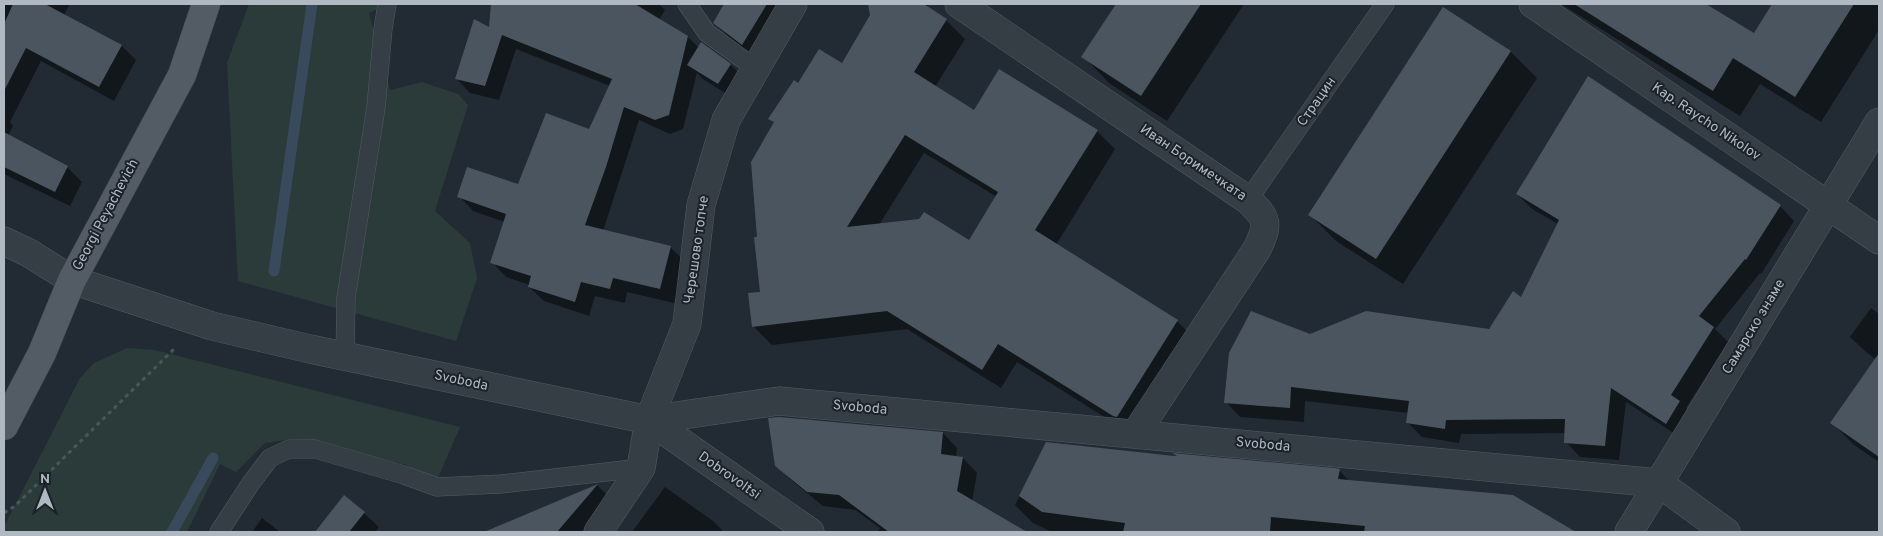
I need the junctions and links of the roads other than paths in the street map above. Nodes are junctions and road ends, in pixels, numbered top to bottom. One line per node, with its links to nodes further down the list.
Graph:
1 (206, 4): 14 (main road, Georgi Peyachevich)
2 (388, 4): 15 (lane)
3 (687, 4): 8 (lane)
4 (793, 4): 8 (street, Черешово топче)
5 (959, 4): 10 (street, Иван Боримечката)
6 (1385, 4): 10 (lane, Страцин)
7 (1533, 4): 11 (street, Kap. Raycho Nikolov)
8 (755, 68): 16 (street, Черешово топче)
9 (1879, 122): 11 (street, Самарско знаме)
10 (1248, 200): 18 (street, Иван Боримечката)
11 (1828, 206): 12 (street, Kap. Raycho Nikolov); 20 (street, Самарско знаме)
12 (1879, 240)
13 (4, 241): 14 (street, Svoboda)
14 (72, 280): 15 (street, Svoboda); 17 (main road, Georgi Peyachevich)
15 (345, 356): 16 (street, Svoboda)
16 (648, 420): 18 (street, Svoboda); 19 (street, Черешово топче); 23 (street, Dobrovoltsi)
17 (4, 426)
18 (1136, 433): 20 (street, Svoboda)
19 (641, 468): 21 (lane); 22 (street)
20 (1659, 483): 24 (street, Самарско знаме); 25 (street)
21 (219, 532)
22 (598, 532)
23 (810, 532)
24 (1629, 532)
25 (1726, 532)

